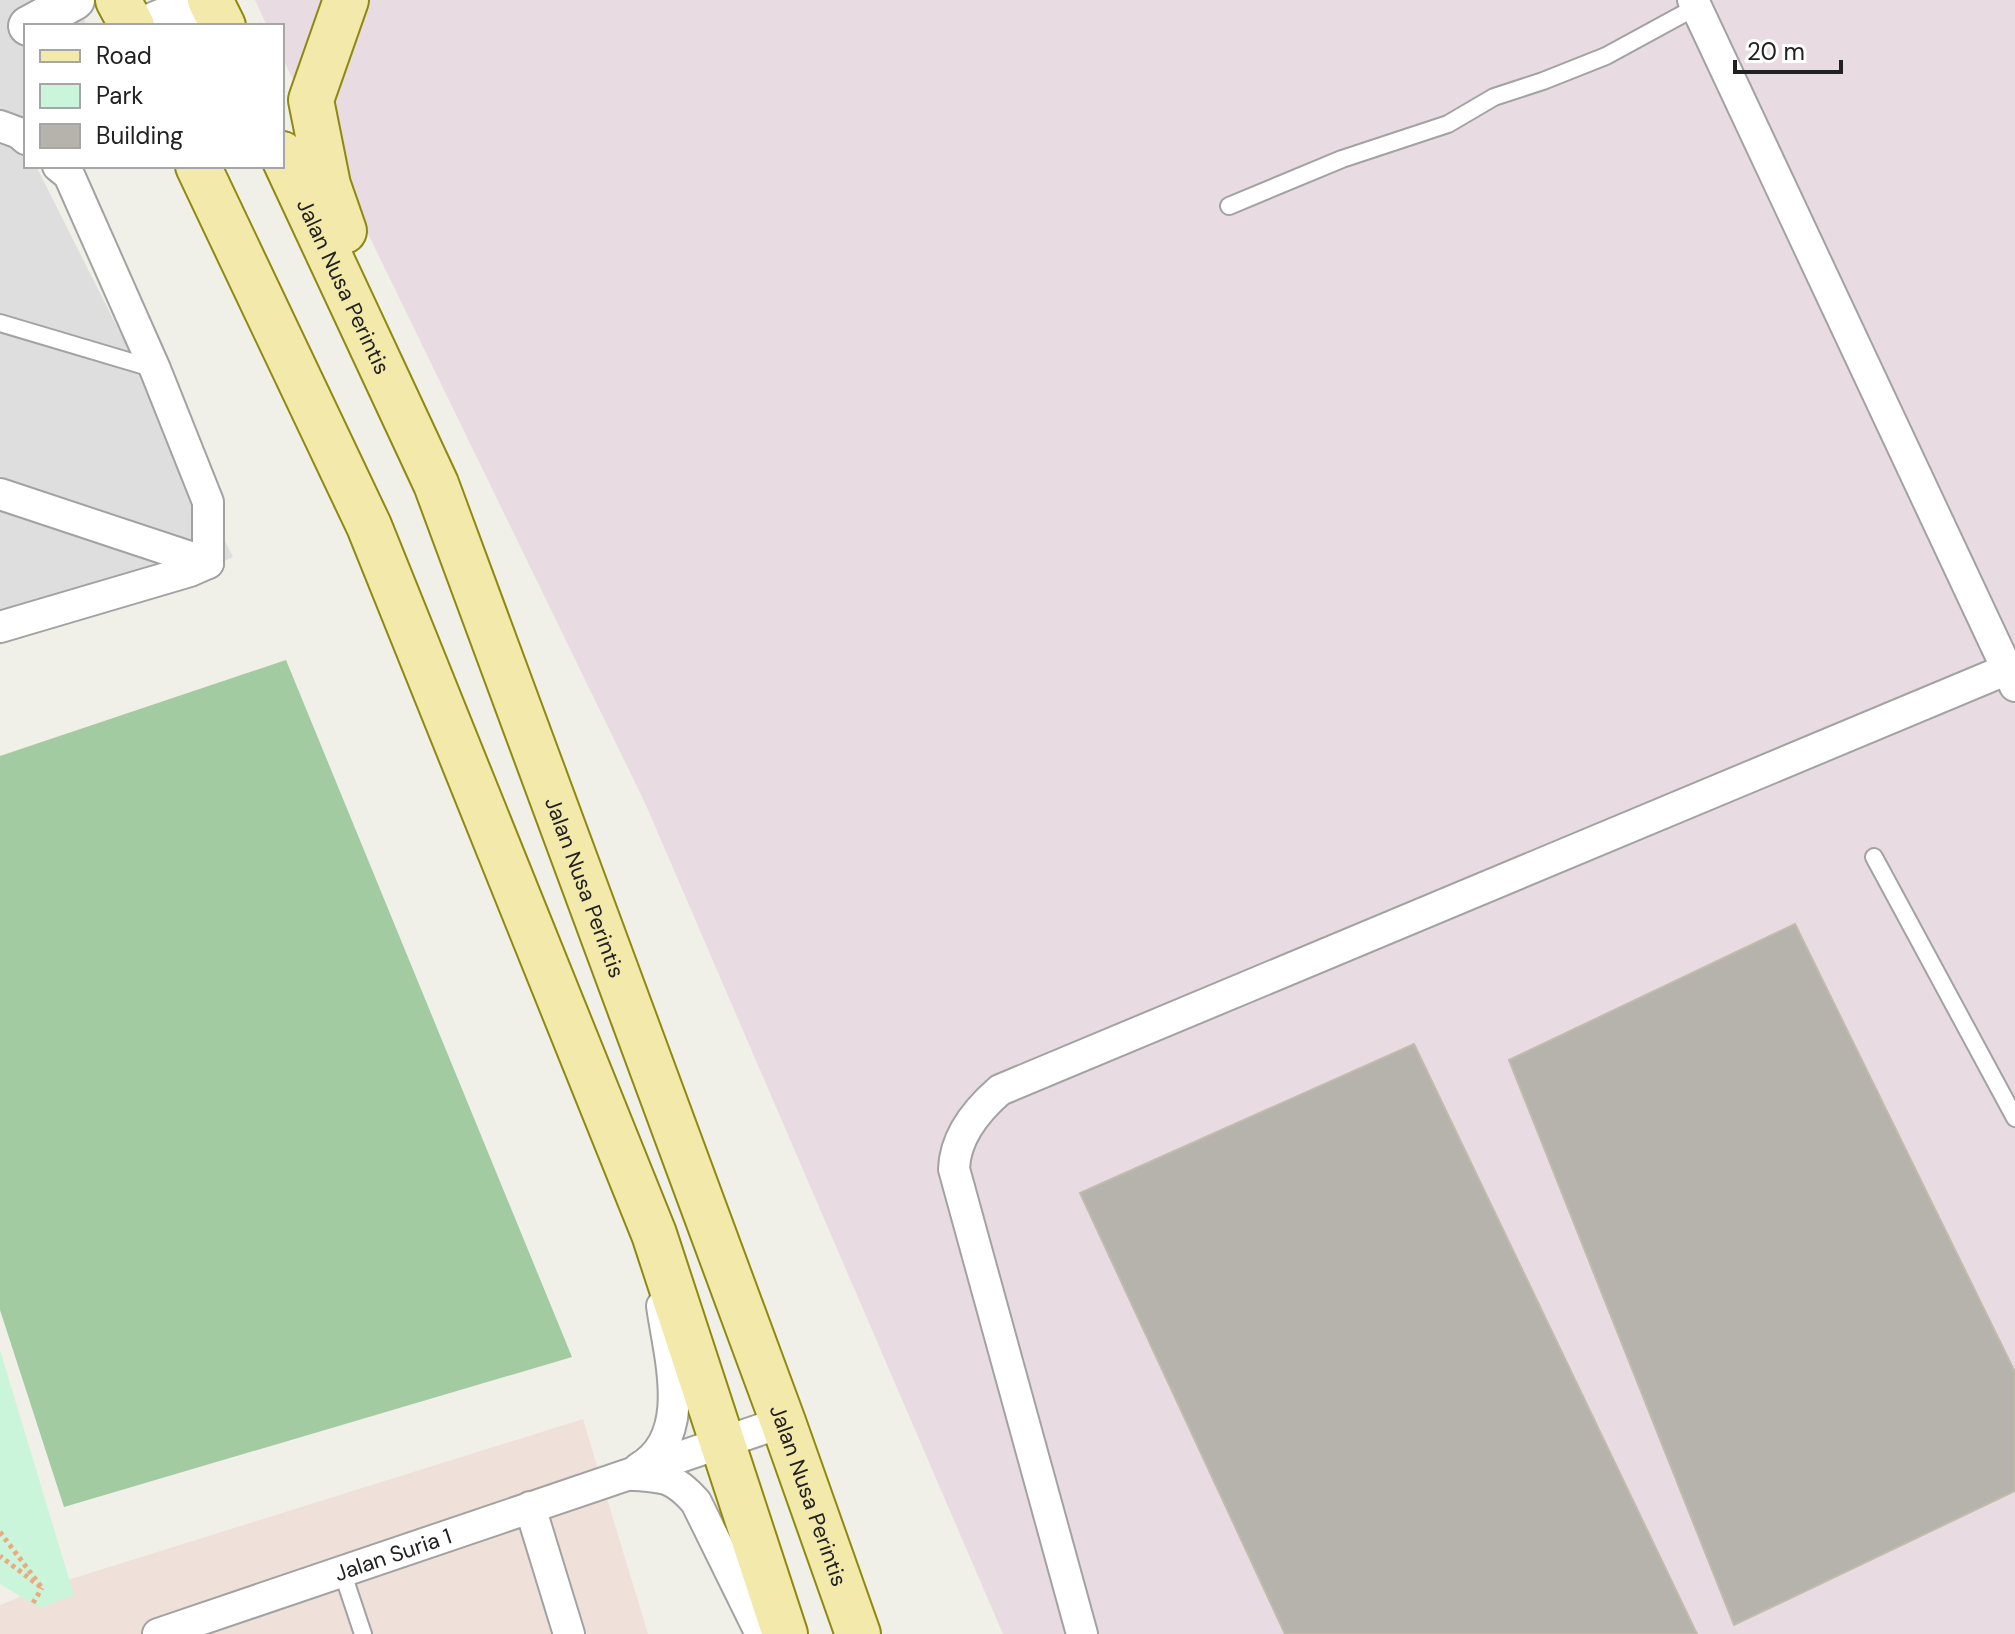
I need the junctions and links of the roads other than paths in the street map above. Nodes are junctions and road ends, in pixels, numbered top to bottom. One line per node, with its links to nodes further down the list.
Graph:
1 (75, 0): 6 (street)
2 (118, 0): 7 (main road)
3 (208, 0): 8 (street); 9 (main road)
4 (346, 0): 16 (main road)
5 (1694, 3): 13 (lane); 20 (street)
6 (33, 24)
7 (131, 24)
8 (149, 24)
9 (222, 24)
10 (284, 158): 16 (main road, Jalan Nusa Perintis)
11 (60, 168): 15 (street)
12 (199, 168): 23 (main road)
13 (1229, 206)
14 (0, 323): 15 (lane)
15 (155, 369): 18 (street)
16 (436, 484): 24 (main road, Jalan Nusa Perintis)
17 (0, 494): 18 (street)
18 (208, 563): 19 (street)
19 (0, 627)
20 (2012, 674): 35 (street)
21 (1874, 857): 22 (lane)
22 (2015, 1118)
23 (654, 1234): 25 (main road); 26 (street)
24 (783, 1422): 25 (street, Jalan Suria 1); 34 (main road, Jalan Nusa Perintis)
25 (722, 1442): 26 (street, Jalan Suria 1); 33 (main road)
26 (627, 1474): 27 (street, Jalan Suria 1); 32 (street)
27 (530, 1507): 28 (street, Jalan Suria 1); 31 (street)
28 (342, 1571): 29 (street, Jalan Suria 1); 30 (lane)
29 (172, 1632)
30 (363, 1634)
31 (569, 1634)
32 (761, 1634)
33 (785, 1634)
34 (858, 1634)
35 (1082, 1634)

